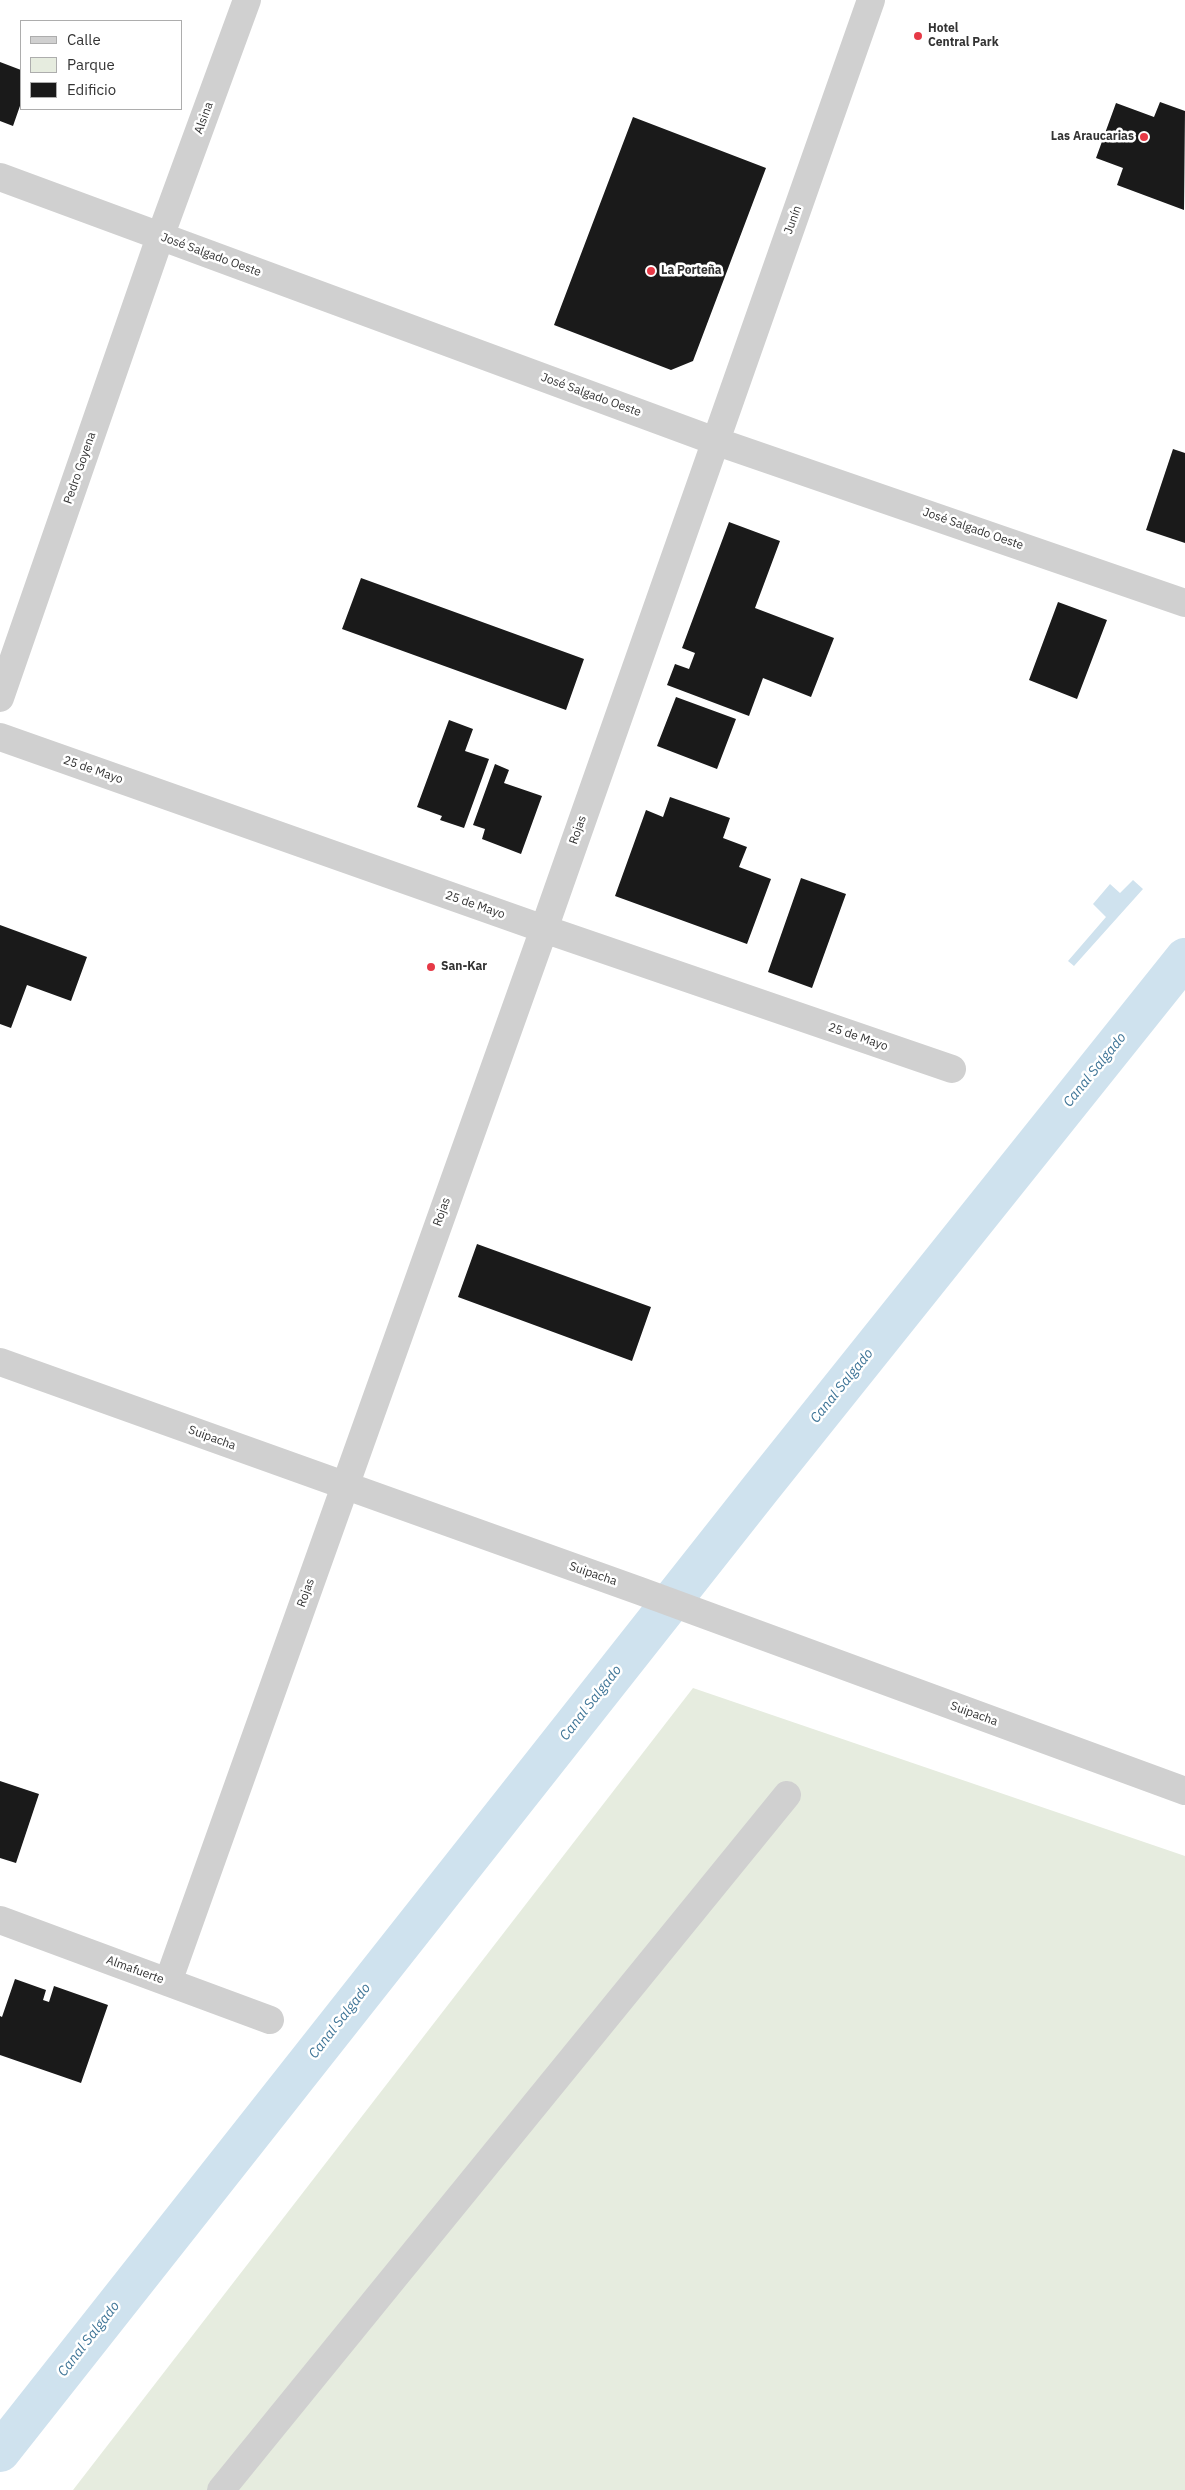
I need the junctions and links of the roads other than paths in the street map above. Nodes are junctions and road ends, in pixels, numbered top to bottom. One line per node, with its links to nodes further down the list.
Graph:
1 (247, 0): 4 (street, Alsina)
2 (871, 0): 5 (street, Junín)
3 (0, 178): 4 (street, José Salgado Oeste)
4 (160, 237): 5 (street, José Salgado Oeste); 7 (street, Pedro Goyena)
5 (715, 441): 6 (street, José Salgado Oeste); 9 (street, Rojas)
6 (1185, 603)
7 (0, 698)
8 (0, 737): 9 (street, 25 de Mayo)
9 (544, 929): 10 (street, 25 de Mayo); 12 (street, Rojas)
10 (952, 1069)
11 (0, 1362): 12 (street, Suipacha)
12 (344, 1486): 13 (street, Suipacha); 16 (street, Rojas)
13 (1185, 1791)
14 (787, 1795): 18 (street)
15 (0, 1920): 16 (street, Almafuerte)
16 (168, 1982): 17 (street, Almafuerte)
17 (270, 2020)
18 (221, 2490)

